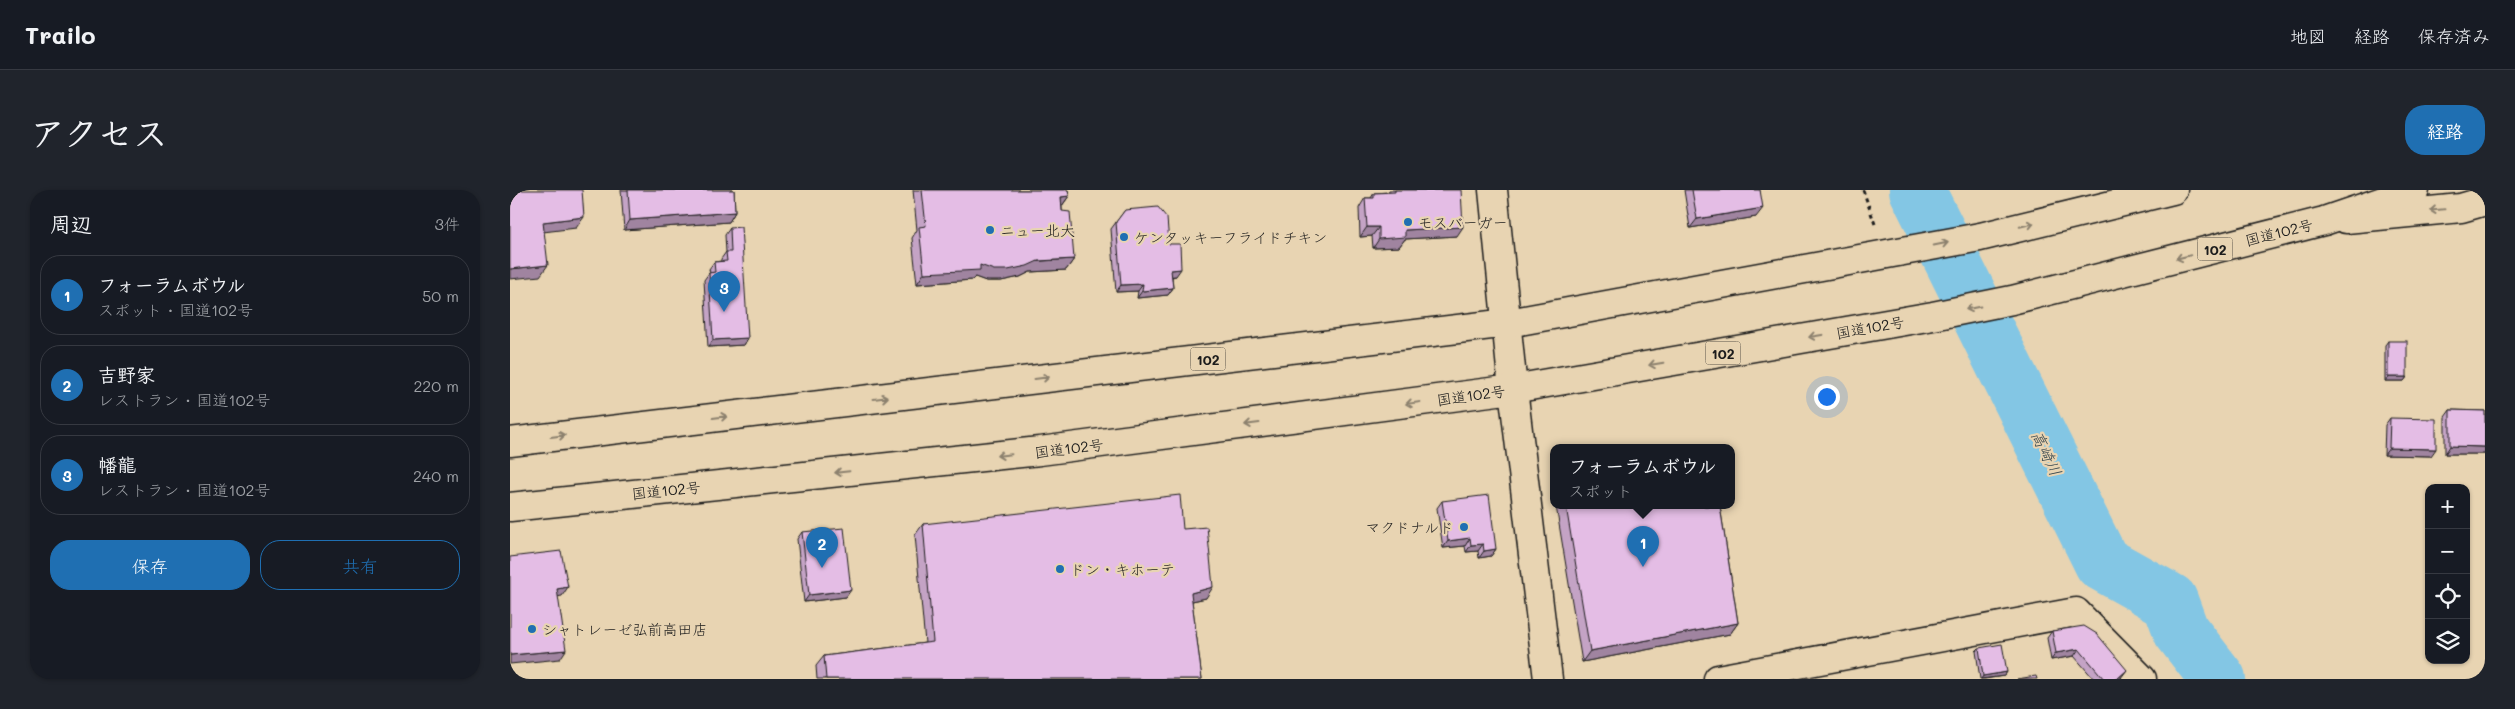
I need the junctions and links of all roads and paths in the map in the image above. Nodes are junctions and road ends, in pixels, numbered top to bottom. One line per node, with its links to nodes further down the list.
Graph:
1 (1494, 190): 8 (main road)
2 (1863, 190): 7 (path)
3 (2173, 190): 7 (main road, 102, one-way to 3)
4 (2415, 190): 6 (main road, 国道102号 / 102)
5 (2485, 201): 6 (main road, one-way to 6)
6 (2324, 221): 9 (main road, 国道102号 / 102, one-way to 9)
7 (1894, 253): 8 (main road, 102)
8 (1508, 323): 9 (main road); 10 (main road, 102, one-way to 8)
9 (1514, 390): 11 (main road, 国道102号 / 102, one-way to 11); 13 (main road)
10 (510, 442)
11 (510, 507)
12 (1820, 670): 14 (main road); 15 (main road)
13 (1548, 679)
14 (1718, 679)
15 (2142, 679)

